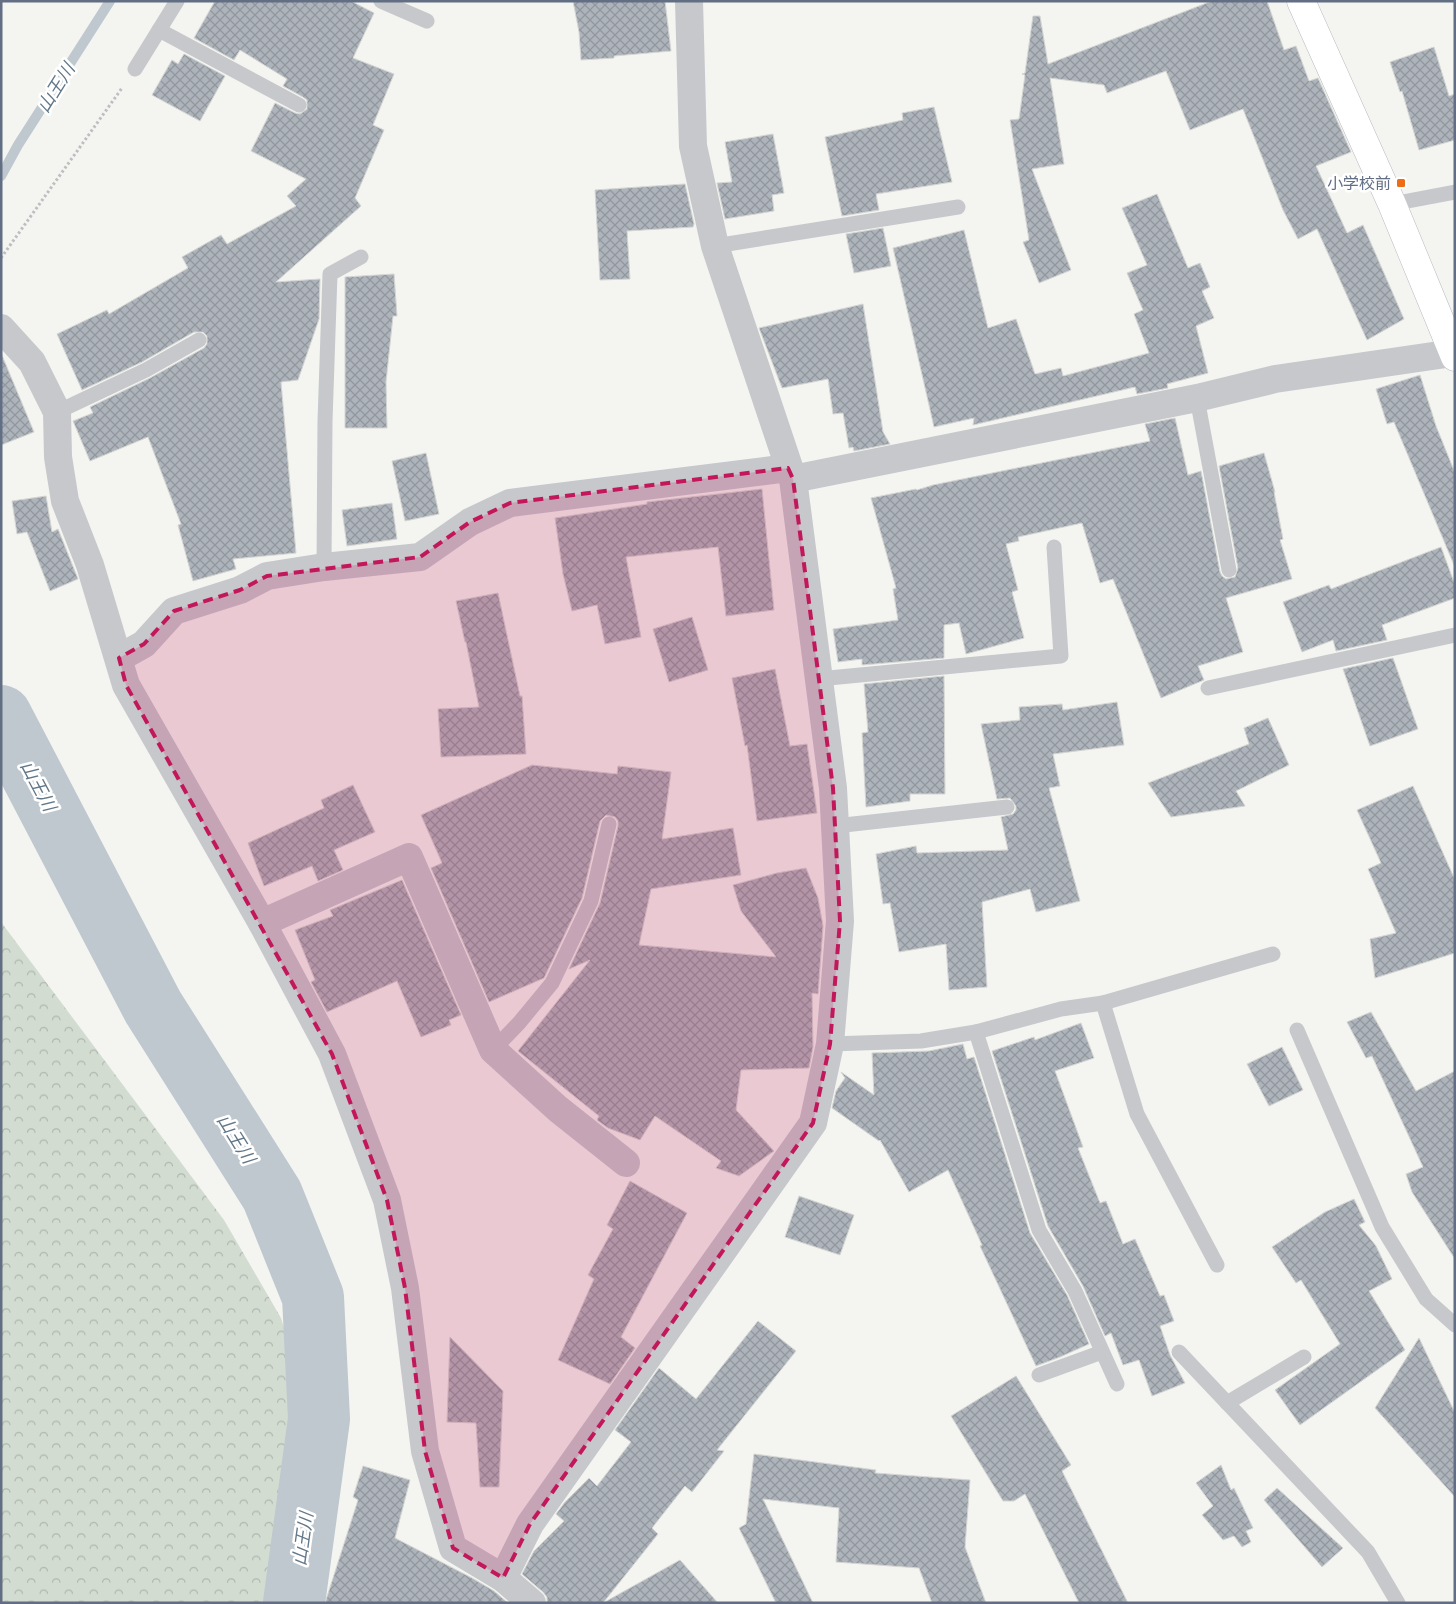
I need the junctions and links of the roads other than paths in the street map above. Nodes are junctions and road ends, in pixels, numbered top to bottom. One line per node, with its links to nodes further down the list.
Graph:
1 (177, 1): 6 (lane)
2 (381, 1): 5 (lane)
3 (689, 1): 12 (street)
4 (1301, 1): 10 (street)
5 (426, 20)
6 (159, 30): 7 (lane); 8 (lane)
7 (135, 69)
8 (299, 105)
9 (1455, 192): 10 (lane)
10 (1392, 204): 16 (street)
11 (958, 207): 12 (lane)
12 (715, 246): 19 (street)
13 (362, 257): 21 (lane)
14 (1, 328): 18 (street)
15 (199, 340): 18 (lane)
16 (1454, 355): 17 (street)
17 (1197, 398): 19 (street); 22 (lane)
18 (57, 412): 24 (street)
19 (791, 473): 21 (street); 25 (street)
20 (1054, 547): 25 (lane)
21 (324, 566): 24 (street)
22 (1229, 570)
23 (1455, 635): 26 (lane)
24 (119, 658): 30 (street)
25 (818, 679): 29 (street)
26 (1208, 688)
27 (1007, 807): 29 (lane)
28 (609, 824): 36 (lane)
29 (835, 826): 35 (street)
30 (262, 923): 36 (street); 46 (street)
31 (1272, 954): 32 (lane)
32 (1103, 1003): 34 (lane); 38 (lane)
33 (1297, 1030): 39 (lane)
34 (976, 1032): 35 (lane); 40 (lane)
35 (830, 1044): 46 (street)
36 (493, 1050): 37 (street)
37 (626, 1163)
38 (1217, 1265)
39 (1455, 1325)
40 (1102, 1352): 43 (lane); 44 (lane)
41 (1179, 1352): 45 (lane)
42 (1304, 1357): 45 (lane)
43 (1039, 1375)
44 (1117, 1384)
45 (1227, 1403): 48 (lane)
46 (503, 1578): 47 (street)
47 (532, 1603)
48 (1398, 1603)

